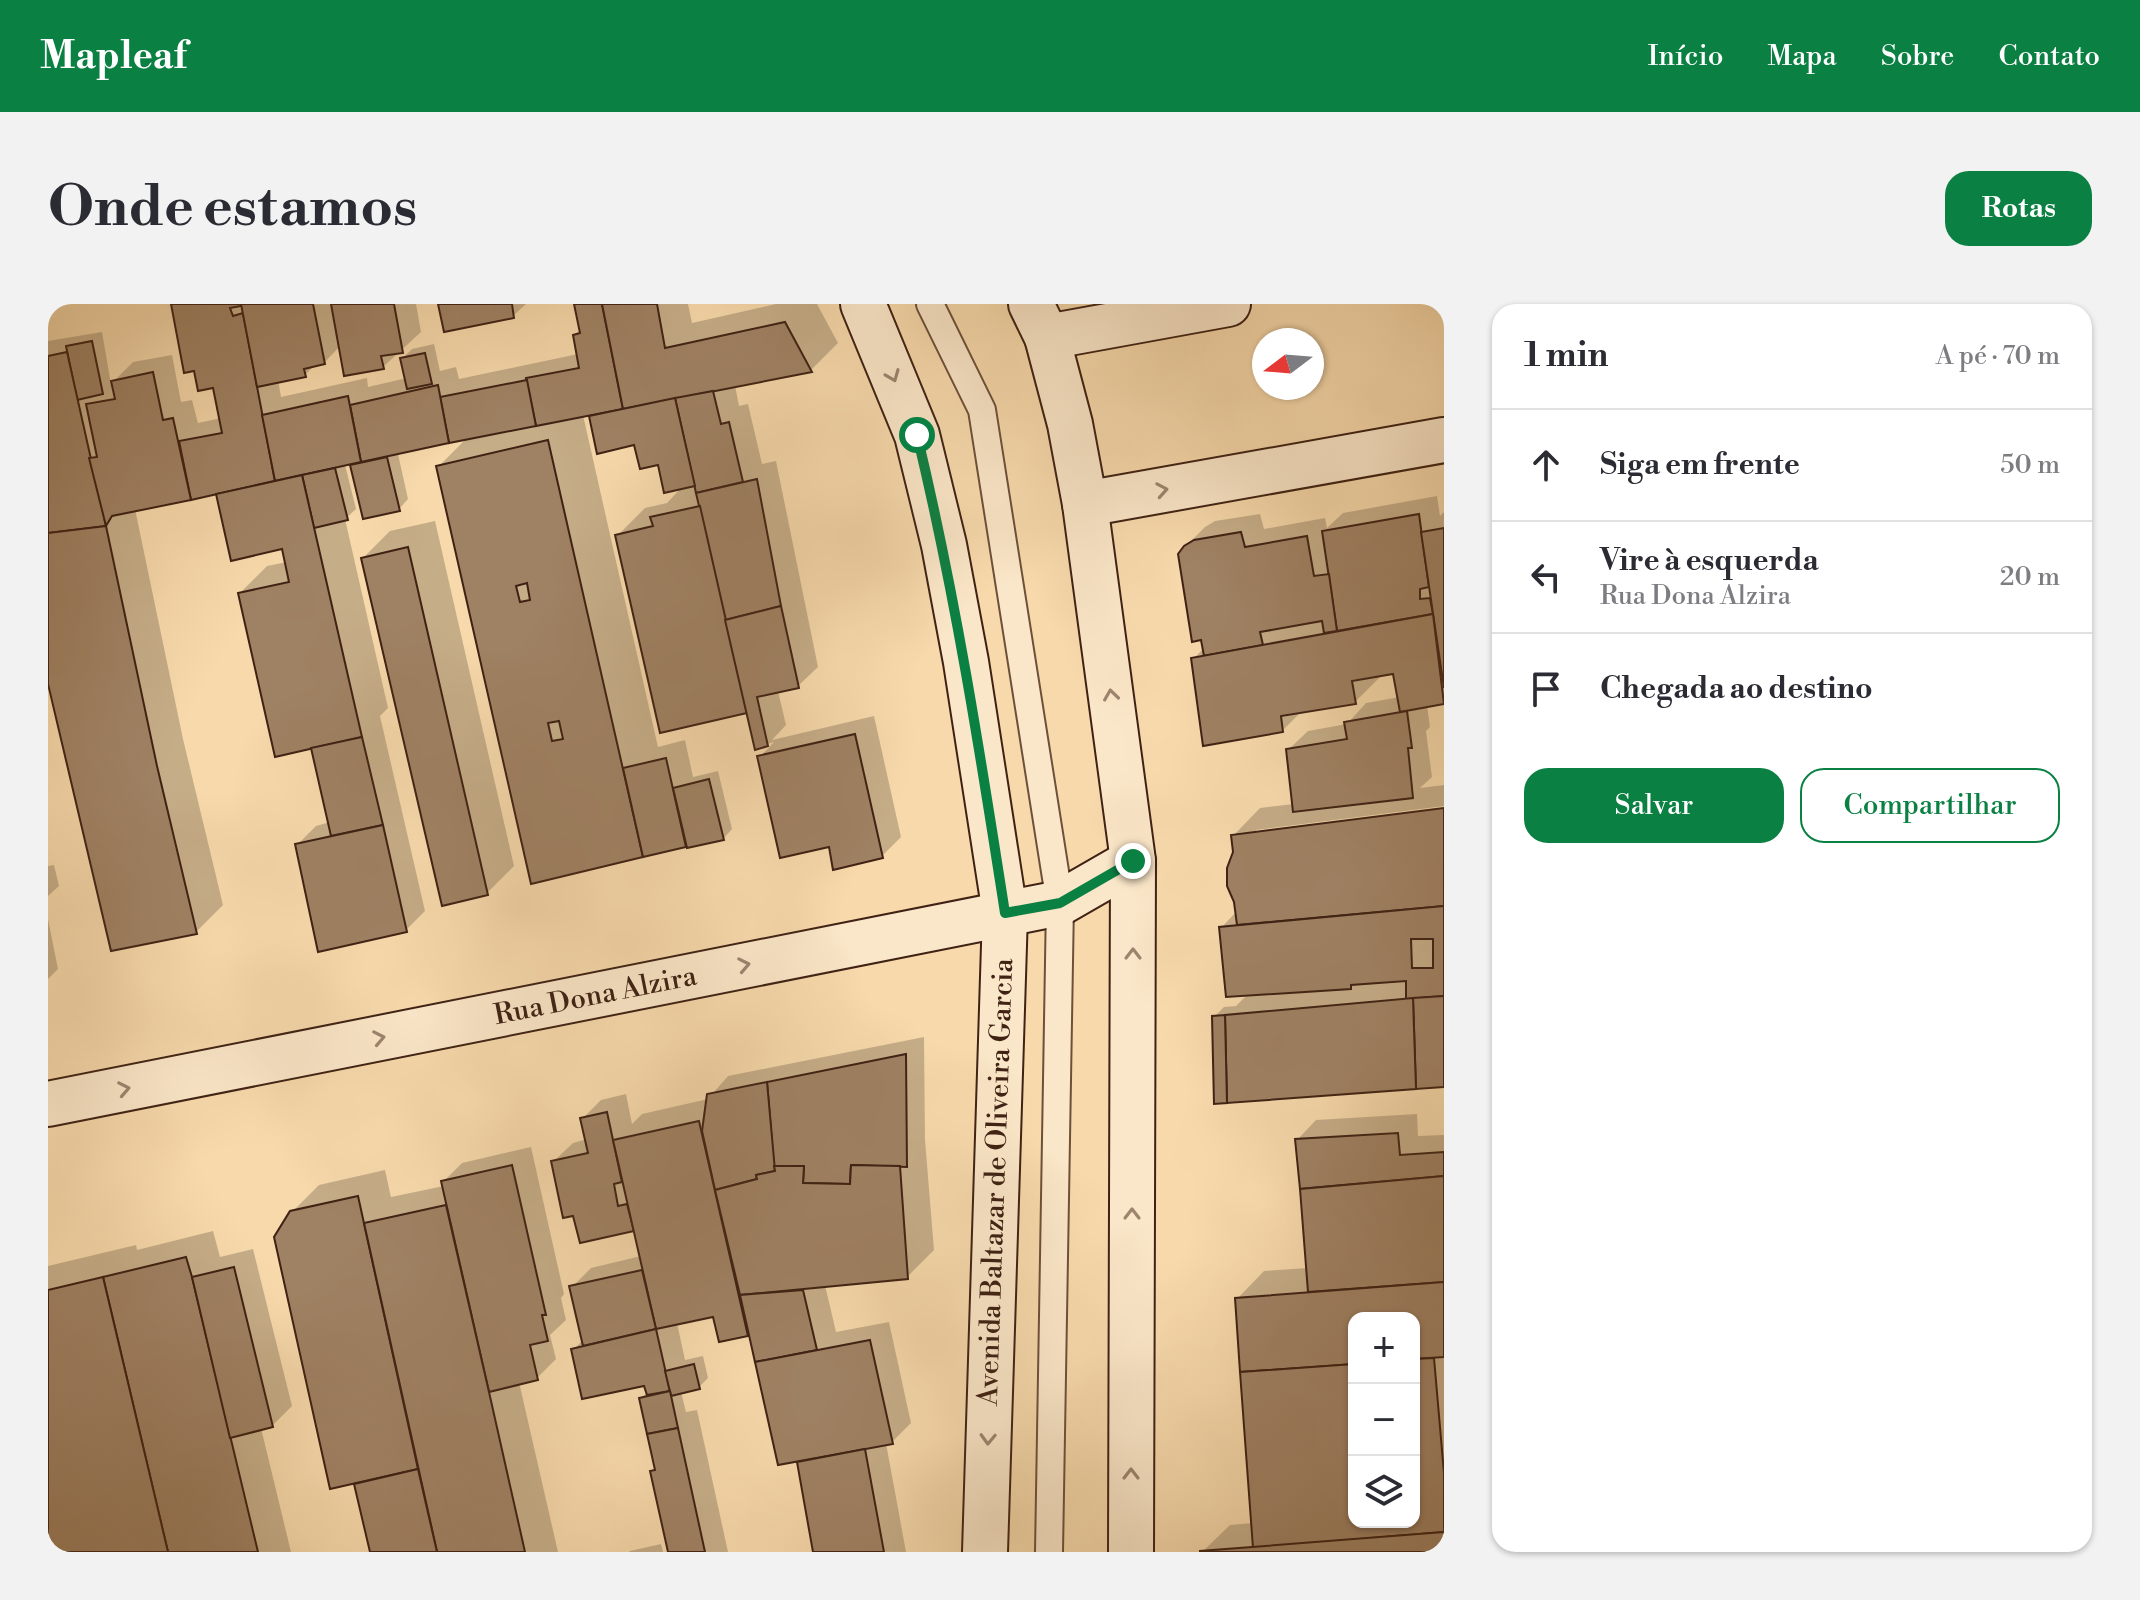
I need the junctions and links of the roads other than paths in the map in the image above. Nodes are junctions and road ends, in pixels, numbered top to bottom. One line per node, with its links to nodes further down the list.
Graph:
1 (863, 304): 9 (main road, Avenida Baltazar de Oliveira Garcia, one-way to 9)
2 (930, 304): 8 (lane)
3 (1228, 304): 4 (main road)
4 (1039, 320): 6 (main road)
5 (1444, 440): 6 (main road, one-way to 5)
6 (1085, 504): 7 (main road, one-way to 6)
7 (1133, 861): 8 (main road, Rua Dona Alzira); 13 (main road, one-way to 7)
8 (1060, 903): 9 (main road, Rua Dona Alzira); 12 (lane)
9 (1005, 913): 10 (main road, Rua Dona Alzira, one-way to 9); 11 (main road, Avenida Baltazar de Oliveira Garcia, one-way to 11)
10 (48, 1104)
11 (985, 1552)
12 (1049, 1552)
13 (1131, 1552)

